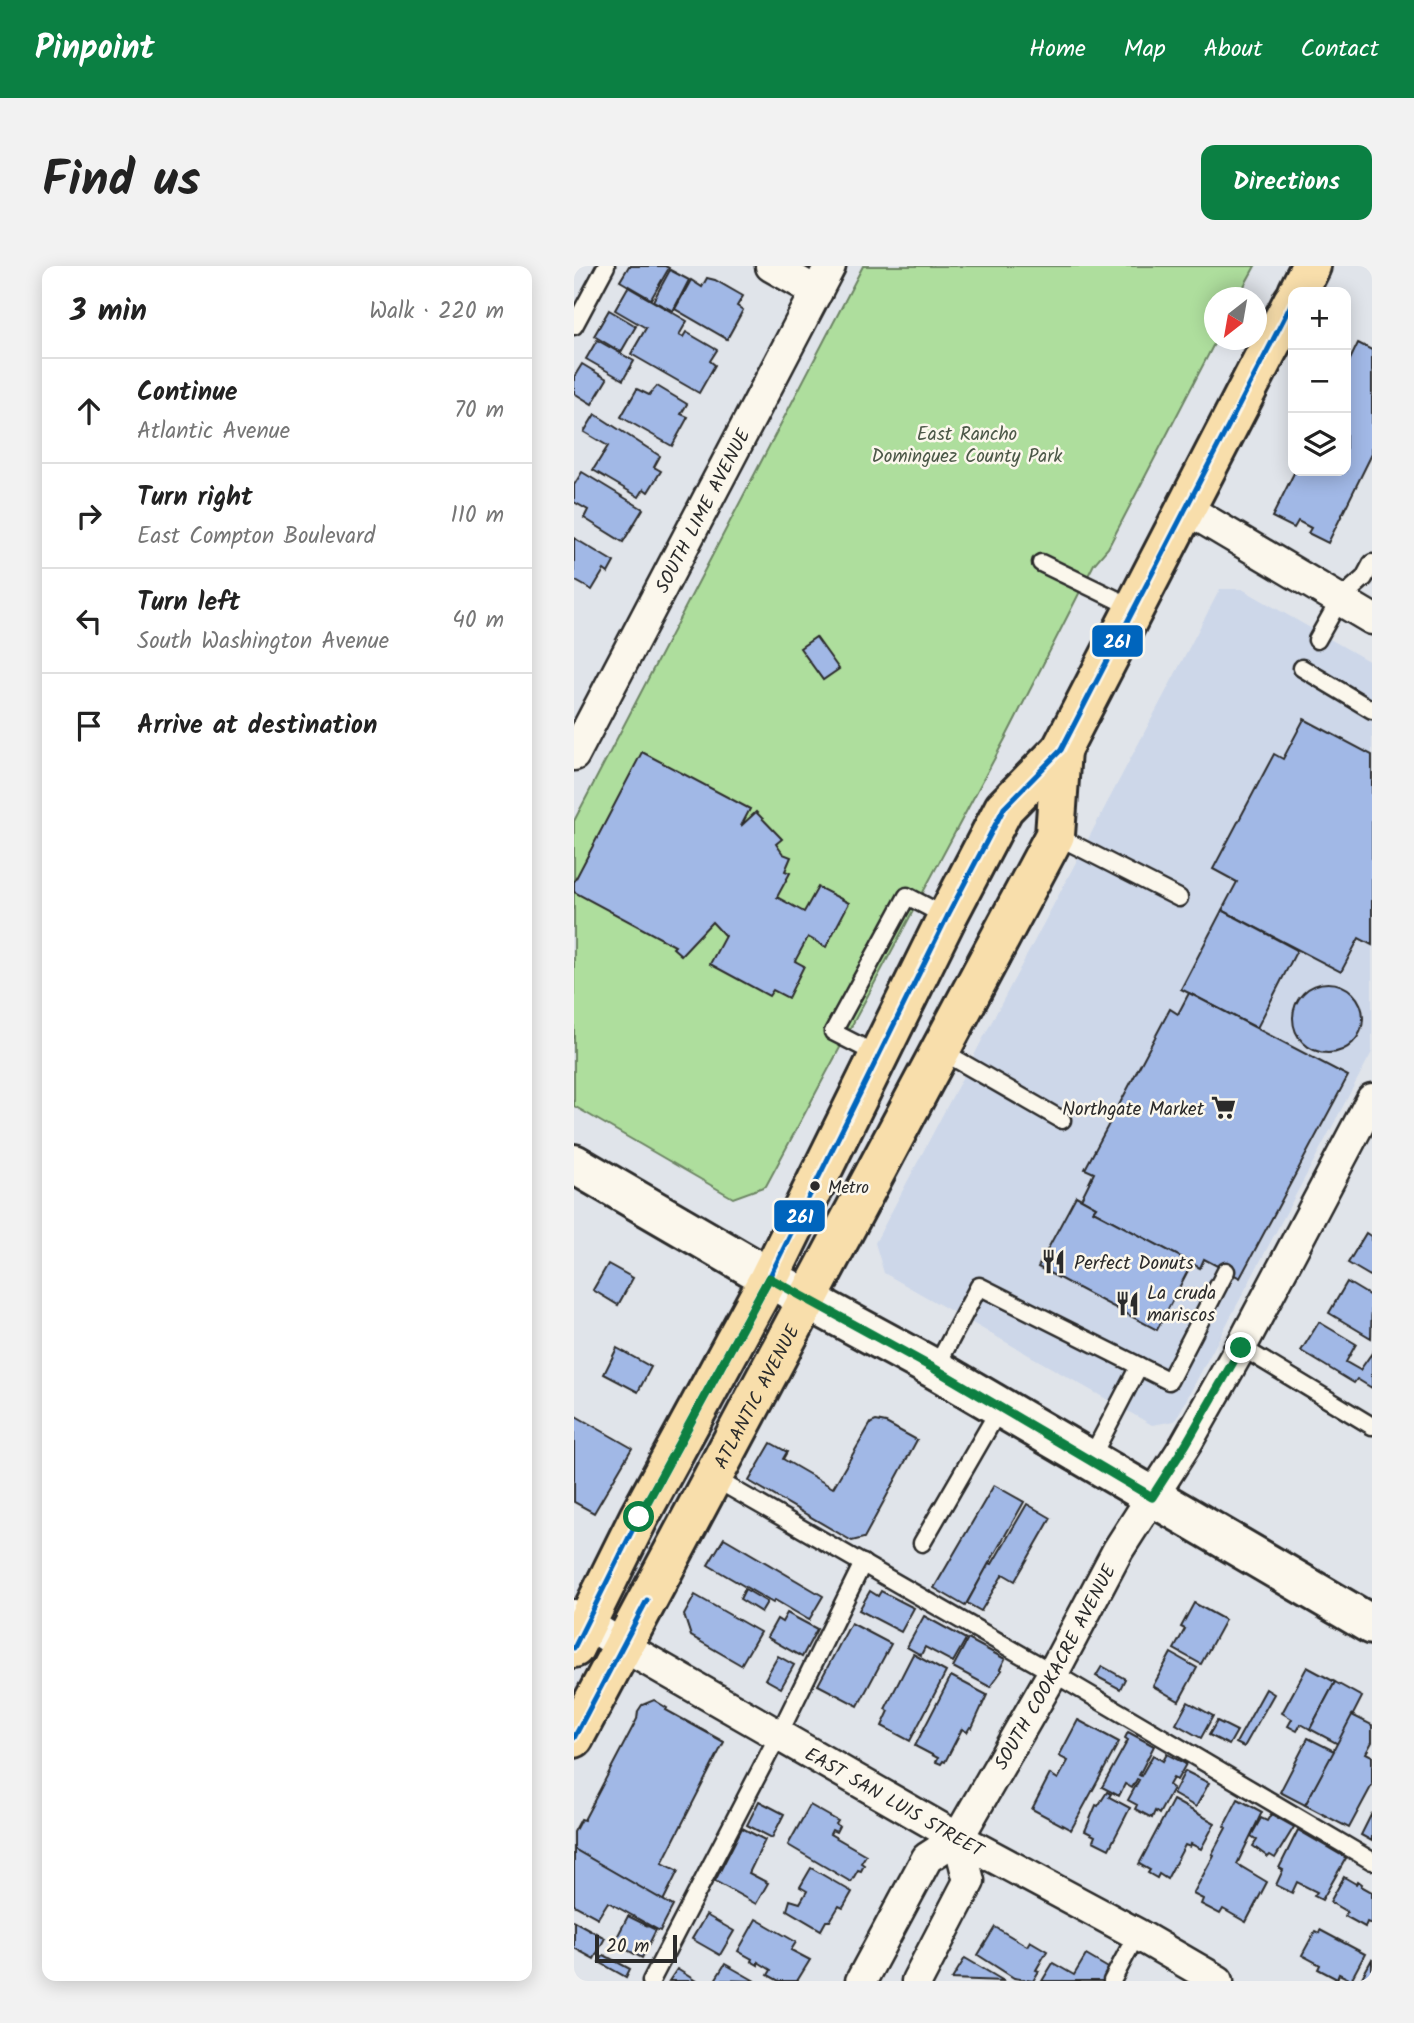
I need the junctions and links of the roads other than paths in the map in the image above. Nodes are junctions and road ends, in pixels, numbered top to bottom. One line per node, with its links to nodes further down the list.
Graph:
1 (606, 266): 7 (lane)
2 (771, 266): 4 (street)
3 (1311, 266): 5 (main road)
4 (824, 279): 18 (street, SOUTH LIME AVENUE)
5 (1300, 287)
6 (1288, 311): 8 (main road, ATLANTIC AVENUE)
7 (574, 326)
8 (1185, 508): 11 (street); 12 (main road, ATLANTIC AVENUE)
9 (1041, 563): 12 (lane)
10 (1372, 563): 11 (lane)
11 (1340, 599): 13 (street); 14 (lane)
12 (1134, 608): 17 (main road, ATLANTIC AVENUE)
13 (1372, 619)
14 (1317, 640)
15 (1302, 668): 16 (lane)
16 (1372, 710)
17 (1061, 750): 19 (main road, ATLANTIC AVENUE); 21 (main road, ATLANTIC AVENUE)
18 (574, 755)
19 (1055, 835): 20 (lane); 22 (main road, ATLANTIC AVENUE)
20 (1179, 898)
21 (947, 917): 23 (main road, ATLANTIC AVENUE); 23 (lane)
22 (940, 1050): 25 (lane); 29 (main road, ATLANTIC AVENUE)
23 (880, 1056): 28 (main road, ATLANTIC AVENUE)
24 (1372, 1099): 30 (street, SOUTH COOKACRE AVENUE)
25 (1062, 1120)
26 (574, 1164): 28 (main road)
27 (1226, 1271): 31 (lane)
28 (769, 1278): 29 (main road); 41 (main road, ATLANTIC AVENUE)
29 (808, 1300): 32 (main road); 36 (main road, ATLANTIC AVENUE)
30 (1241, 1348): 34 (lane); 37 (street, SOUTH COOKACRE AVENUE)
31 (1139, 1366): 32 (lane); 35 (lane)
32 (935, 1369): 33 (main road)
33 (1000, 1408): 35 (main road); 38 (lane)
34 (1372, 1426)
35 (1089, 1460): 37 (main road)
36 (712, 1477): 39 (lane); 42 (main road, ATLANTIC AVENUE)
37 (1152, 1497): 40 (main road); 43 (street, SOUTH COOKACRE AVENUE)
38 (922, 1543)
39 (863, 1563): 43 (lane); 44 (lane)
40 (1372, 1625)
41 (578, 1628): 42 (street, EAST SAN LUIS STREET)
42 (623, 1646): 44 (street, EAST SAN LUIS STREET); 45 (main road, ATLANTIC AVENUE)
43 (1053, 1673): 46 (street, SOUTH COOKACRE AVENUE); 47 (lane)
44 (778, 1735): 46 (street, EAST SAN LUIS STREET); 49 (lane)
45 (574, 1738)
46 (958, 1839): 48 (street, EAST SAN LUIS STREET); 50 (street, SOUTH COOKACRE AVENUE); 51 (street)
47 (1372, 1861)
48 (1137, 1934): 52 (lane); 53 (street, EAST SAN LUIS STREET)
49 (651, 1981)
50 (861, 1981)
51 (917, 1981)
52 (1112, 1981)
53 (1218, 1981)

